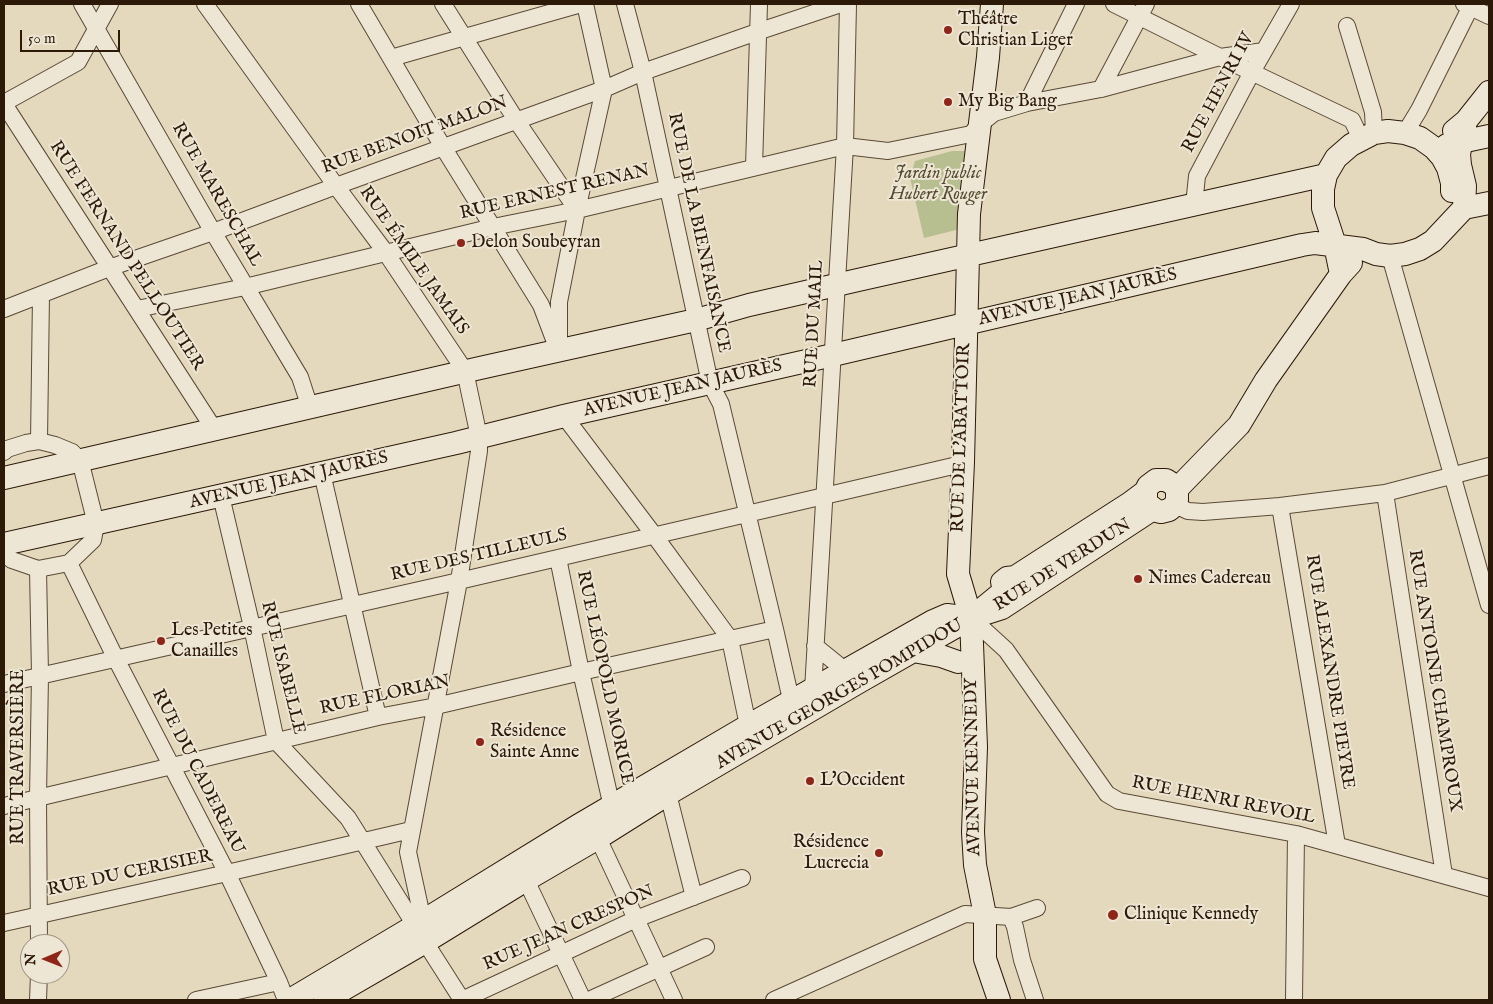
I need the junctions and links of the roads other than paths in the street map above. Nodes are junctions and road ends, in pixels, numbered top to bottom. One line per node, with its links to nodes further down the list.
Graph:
1 (82, 4): 19 (street, RUE MARESCHAL)
2 (110, 4): 19 (street)
3 (205, 4): 44 (street, RUE ÉMILE JAMAIS)
4 (359, 4): 24 (street)
5 (443, 4): 21 (street)
6 (583, 4): 21 (street); 27 (street)
7 (625, 4): 25 (street, RUE DE LA BIENFAISANCE)
8 (759, 4): 20 (street)
9 (841, 4): 20 (street, RUE BENOIT MALON)
10 (848, 4): 38 (street, RUE DU MAIL)
11 (992, 4): 33 (main road, RUE DE L'ABATTOIR)
12 (1076, 4): 30 (street)
13 (1114, 4): 16 (street)
14 (1291, 4): 22 (street, RUE HENRI IV)
15 (1469, 5): 17 (street); 35 (street)
16 (1143, 10): 23 (street); 28 (street)
17 (1489, 16)
18 (1347, 26): 36 (street)
19 (96, 27): 31 (street); 52 (street, RUE MARESCHAL)
20 (757, 32): 25 (street, RUE BENOIT MALON); 42 (street)
21 (463, 37): 24 (street); 32 (street)
22 (1264, 50): 23 (street, RUE ERNEST RENAN); 26 (street, RUE HENRI IV)
23 (1220, 57): 26 (street); 28 (street, RUE ERNEST RENAN)
24 (391, 58): 39 (street)
25 (643, 72): 27 (street, RUE BENOIT MALON); 45 (street, RUE DE LA BIENFAISANCE)
26 (1252, 72): 36 (street); 47 (street, RUE HENRI IV)
27 (604, 89): 32 (street, RUE BENOIT MALON); 49 (street)
28 (1101, 89): 30 (street, RUE ERNEST RENAN)
29 (1489, 92): 34 (main road)
30 (1027, 102): 33 (street, RUE ERNEST RENAN)
31 (4, 104): 58 (street, RUE FERNAND PELLOUTIER)
32 (516, 120): 39 (street, RUE BENOIT MALON); 49 (street)
33 (979, 125): 38 (street, RUE ERNEST RENAN); 56 (main road, RUE DE L'ABATTOIR)
34 (1463, 131): 37 (main road); 40 (main road); 48 (main road)
35 (1406, 133): 36 (main road); 40 (main road)
36 (1367, 136): 41 (main road)
37 (1489, 136)
38 (845, 146): 42 (street, RUE ERNEST RENAN); 60 (street, RUE DU MAIL)
39 (443, 147): 44 (street, RUE BENOIT MALON); 50 (street)
40 (1434, 148): 51 (main road)
41 (1343, 153): 43 (main road); 54 (main road)
42 (754, 167): 45 (street, RUE ERNEST RENAN)
43 (1326, 175): 47 (main road); 53 (main road)
44 (336, 186): 52 (street, RUE BENOIT MALON); 55 (street, RUE ÉMILE JAMAIS)
45 (668, 188): 49 (street, RUE ERNEST RENAN); 67 (street, RUE DE LA BIENFAISANCE)
46 (1489, 203): 48 (main road)
47 (1194, 205): 56 (main road)
48 (1464, 208): 51 (main road)
49 (577, 210): 50 (street, RUE ERNEST RENAN); 63 (street)
50 (493, 226): 55 (street, RUE ERNEST RENAN); 64 (street)
51 (1445, 229): 57 (main road)
52 (213, 232): 58 (street, RUE BENOIT MALON); 61 (street, RUE MARESCHAL)
53 (1335, 245): 54 (main road, AVENUE JEAN JAURÈS); 59 (main road); 68 (main road, AVENUE JEAN JAURÈS)
54 (1363, 249): 57 (main road); 59 (main road, RUE DE VERDUN)
55 (386, 253): 61 (street, RUE ERNEST RENAN); 71 (street, RUE ÉMILE JAMAIS)
56 (968, 255): 60 (main road); 68 (main road, RUE DE L'ABATTOIR)
57 (1390, 256): 83 (street)
58 (109, 268): 62 (street, RUE BENOIT MALON); 66 (street, RUE FERNAND PELLOUTIER)
59 (1341, 274): 86 (main road, RUE DE VERDUN)
60 (837, 285): 67 (main road); 70 (street, RUE DU MAIL)
61 (245, 286): 66 (street, RUE ERNEST RENAN); 73 (street, RUE MARESCHAL)
62 (41, 295): 65 (street, RUE BENOIT MALON); 77 (street)
63 (559, 302): 64 (street); 69 (street)
64 (541, 305): 69 (street)
65 (4, 309)
66 (137, 309): 75 (street, RUE FERNAND PELLOUTIER)
67 (696, 320): 69 (main road); 72 (street, RUE DE LA BIENFAISANCE)
68 (966, 324): 70 (main road, AVENUE JEAN JAURÈS); 80 (main road, RUE DE L'ABATTOIR)
69 (558, 350): 71 (main road)
70 (832, 355): 72 (main road, AVENUE JEAN JAURÈS); 88 (street, RUE DU MAIL)
71 (466, 371): 73 (main road); 76 (street)
72 (710, 383): 74 (main road, AVENUE JEAN JAURÈS); 90 (street, RUE DE LA BIENFAISANCE)
73 (310, 408): 75 (main road)
74 (564, 416): 76 (main road, AVENUE JEAN JAURÈS); 92 (street)
75 (214, 429): 79 (main road)
76 (479, 437): 82 (main road, AVENUE JEAN JAURÈS); 98 (street)
77 (39, 441): 78 (street); 79 (street)
78 (5, 447)
79 (80, 460): 84 (main road); 91 (street)
80 (963, 462): 88 (street, RUE DES TILLEULS); 101 (main road, RUE DE L'ABATTOIR)
81 (1489, 466): 83 (street)
82 (322, 473): 87 (main road, AVENUE JEAN JAURÈS); 99 (street)
83 (1452, 475): 85 (street); 100 (street)
84 (4, 478)
85 (1385, 492): 89 (street); 130 (street, RUE ANTOINE CHAMPROUX)
86 (1163, 495): 89 (street); 101 (main road, RUE DE VERDUN); 101 (main road, RUE DE VERDUN)
87 (221, 496): 91 (main road, AVENUE JEAN JAURÈS); 102 (street, RUE ISABELLE)
88 (824, 496): 90 (street, RUE DES TILLEULS); 105 (street, RUE DU MAIL)
89 (1280, 506): 128 (street, RUE ALEXANDRE PIEYRE)
90 (747, 514): 92 (street, RUE DES TILLEULS); 103 (street, RUE DE LA BIENFAISANCE)
91 (96, 524): 93 (main road, AVENUE JEAN JAURÈS); 96 (street)
92 (654, 535): 95 (street, RUE DES TILLEULS); 104 (street)
93 (4, 544)
94 (4, 554): 97 (street)
95 (558, 558): 98 (street, RUE DES TILLEULS); 109 (street, RUE LÉOPOLD MORICE)
96 (69, 563): 97 (street); 107 (street, RUE DU CADEREAU)
97 (38, 569): 110 (street, RUE TRAVERSIÈRE)
98 (459, 581): 99 (street, RUE DES TILLEULS); 115 (street)
99 (353, 605): 102 (street, RUE DES TILLEULS); 116 (street)
100 (1489, 605)
101 (971, 618): 106 (main road, AVENUE GEORGES POMPIDOU); 108 (main road); 111 (main road, AVENUE GEORGES POMPIDOU); 125 (street, RUE HENRI REVOIL); 137 (main road, AVENUE KENNEDY)
102 (252, 627): 107 (street, RUE DES TILLEULS); 118 (street, RUE ISABELLE)
103 (775, 629): 104 (street, RUE FLORIAN); 114 (street, RUE DE LA BIENFAISANCE)
104 (730, 639): 109 (street, RUE FLORIAN); 117 (street)
105 (816, 646): 111 (street); 113 (street, RUE DU MAIL)
106 (913, 651): 108 (main road); 111 (main road, AVENUE GEORGES POMPIDOU)
107 (116, 659): 110 (street, RUE DES TILLEULS); 119 (street, RUE DU CADEREAU)
108 (958, 662): 137 (main road, AVENUE KENNEDY)
109 (581, 672): 115 (street, RUE FLORIAN); 123 (street, RUE LÉOPOLD MORICE)
110 (40, 675): 112 (street, RUE DES TILLEULS); 121 (street, RUE TRAVERSIÈRE)
111 (852, 676): 113 (main road, AVENUE GEORGES POMPIDOU); 120 (main road, AVENUE GEORGES POMPIDOU)
112 (4, 684)
113 (813, 690): 114 (main road, AVENUE GEORGES POMPIDOU)
114 (793, 701): 117 (main road, AVENUE GEORGES POMPIDOU)
115 (436, 706): 116 (street, RUE FLORIAN); 124 (street)
116 (378, 717): 118 (street, RUE FLORIAN)
117 (751, 724): 123 (main road, AVENUE GEORGES POMPIDOU)
118 (276, 741): 119 (street, RUE FLORIAN); 127 (street, RUE ISABELLE)
119 (173, 767): 121 (street, RUE FLORIAN); 129 (street, RUE DU CADEREAU)
120 (668, 794): 126 (main road, AVENUE GEORGES POMPIDOU); 134 (street)
121 (38, 798): 122 (street, RUE FLORIAN); 136 (street, RUE TRAVERSIÈRE)
122 (4, 806)
123 (612, 807): 141 (main road, AVENUE GEORGES POMPIDOU)
124 (411, 830): 127 (street, RUE DU CERISIER); 141 (street)
125 (1296, 834): 128 (street, RUE HENRI REVOIL); 160 (street)
126 (598, 838): 132 (main road, AVENUE GEORGES POMPIDOU); 139 (street)
127 (362, 842): 129 (street, RUE DU CERISIER); 141 (street, RUE ISABELLE)
128 (1337, 845): 130 (street, RUE HENRI REVOIL)
129 (227, 873): 136 (street, RUE DU CERISIER); 147 (street, RUE DU CADEREAU)
130 (1444, 875): 133 (street, RUE HENRI REVOIL)
131 (742, 878): 134 (street, RUE JEAN CRESPON)
132 (526, 880): 141 (main road, AVENUE GEORGES POMPIDOU); 144 (street)
133 (1489, 888)
134 (694, 897): 139 (street, RUE JEAN CRESPON)
135 (1037, 908): 138 (street)
136 (40, 915): 140 (street, RUE DU CERISIER); 142 (street, RUE TRAVERSIÈRE)
137 (985, 915): 138 (street); 148 (street); 158 (main road, AVENUE KENNEDY)
138 (1011, 918): 159 (street)
139 (636, 919): 144 (street, RUE JEAN CRESPON); 145 (street)
140 (4, 923)
141 (421, 930): 147 (main road, AVENUE GEORGES POMPIDOU); 152 (main road, AVENUE GEORGES POMPIDOU); 153 (street, RUE ISABELLE)
142 (39, 934)
143 (706, 947): 145 (street)
144 (561, 953): 153 (street, RUE JEAN CRESPON); 154 (street)
145 (659, 968): 155 (street); 156 (street)
146 (39, 984): 149 (street)
147 (285, 991): 150 (street); 151 (street, RUE DU CADEREAU)
148 (808, 993): 157 (street)
149 (38, 1000)
150 (196, 1000)
151 (286, 1000)
152 (325, 1000)
153 (462, 1000)
154 (583, 1000)
155 (589, 1000)
156 (674, 1000)
157 (774, 1000)
158 (999, 1000)
159 (1035, 1000)
160 (1294, 1000)

